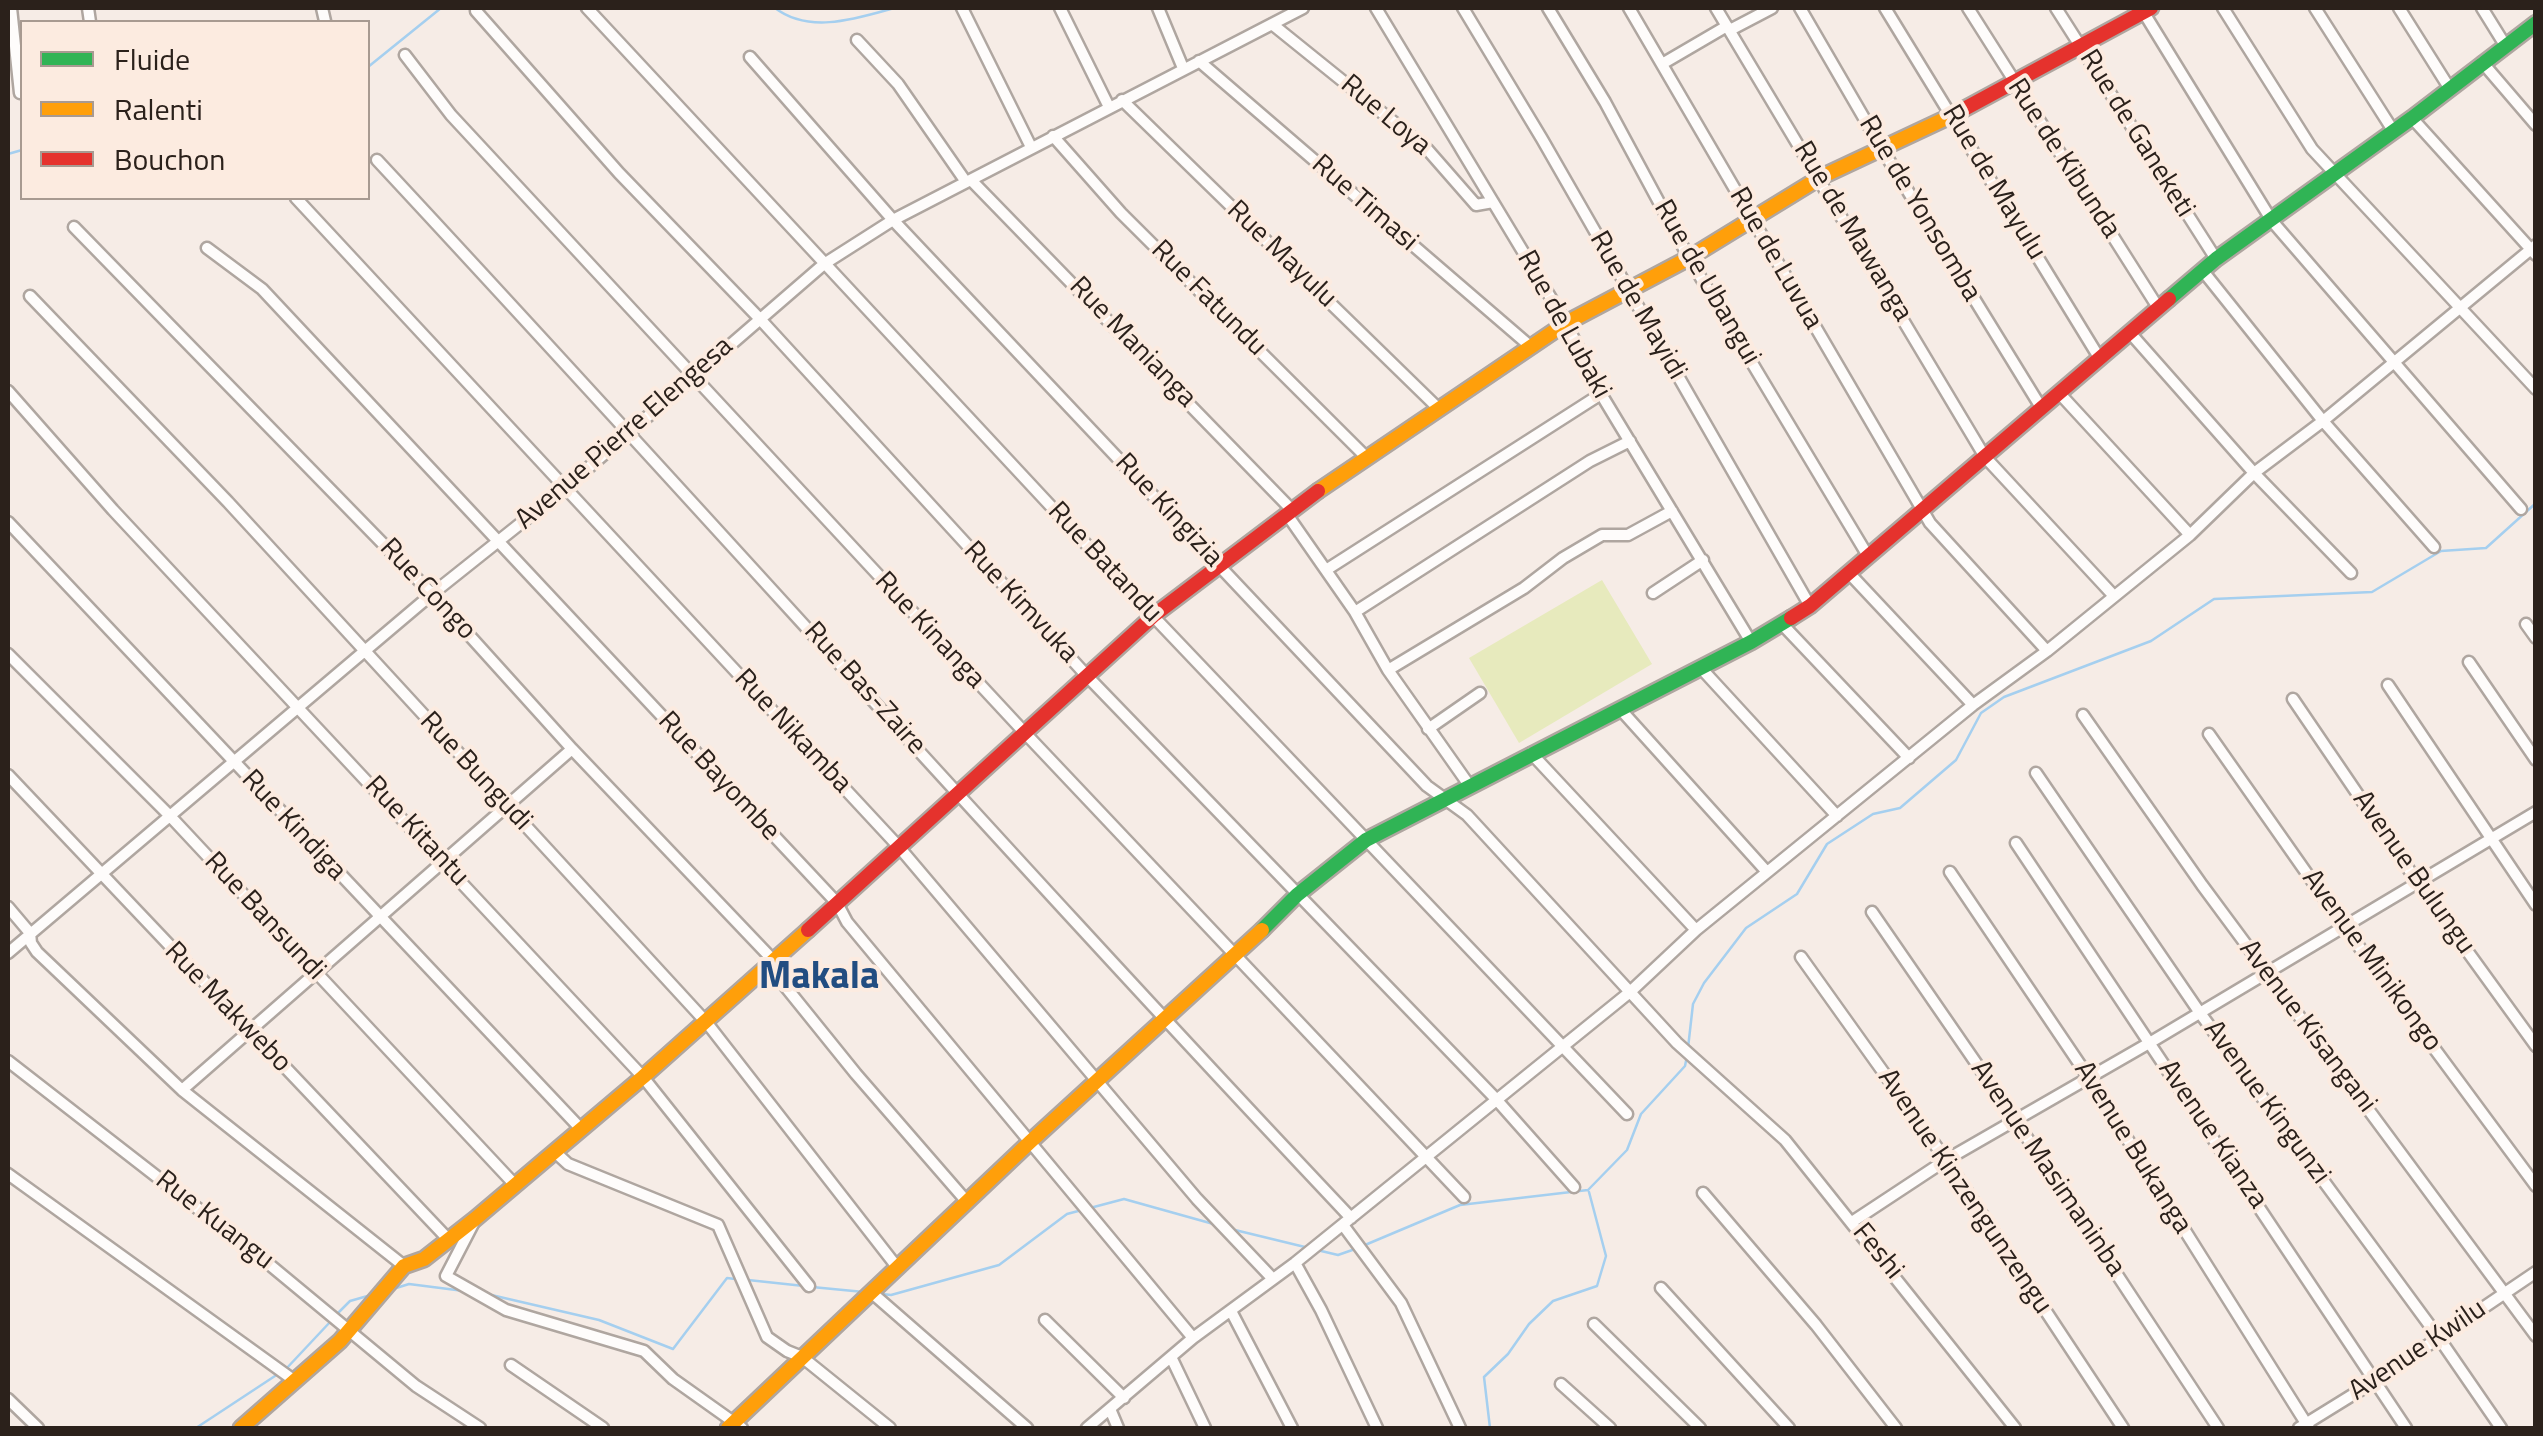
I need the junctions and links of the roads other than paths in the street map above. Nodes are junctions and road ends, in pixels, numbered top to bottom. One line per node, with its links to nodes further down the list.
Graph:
1 (11, 8): 37 (street)
2 (587, 8): 61 (street, Rue Batandu)
3 (962, 8): 45 (street)
4 (1060, 8): 39 (street)
5 (1158, 8): 34 (street)
6 (1303, 8): 24 (street, Avenue Pierre Elengesa)
7 (1376, 8): 52 (street, Rue de Lubaki)
8 (1462, 8): 63 (street, Rue de Mayidi)
9 (1548, 8): 59 (street, Rue de Ubangui)
10 (1629, 8): 33 (street, Rue de Luvua)
11 (1716, 8): 25 (street, Rue de Mawanga)
12 (1772, 8): 25 (street)
13 (1800, 8): 46 (street, Rue de Yonsomba)
14 (1885, 8): 40 (street, Rue de Mayulu)
15 (1968, 8): 35 (street, Rue de Kibunda)
16 (2056, 8): 28 (street, Rue de Ganeketi)
17 (2224, 8): 48 (street)
18 (2315, 8): 43 (street)
19 (2399, 8): 36 (street)
20 (2482, 8): 27 (street)
21 (2145, 9): 28 (street); 54 (street)
22 (476, 11): 67 (street, Rue Kimvuka)
23 (2536, 23): 27 (street)
24 (1272, 24): 31 (street, Avenue Pierre Elengesa); 52 (street, Rue Loya)
25 (1728, 28): 33 (street); 49 (street, Rue de Mawanga)
26 (857, 40): 50 (street, Rue Manianga)
27 (2505, 45): 32 (street)
28 (2081, 46): 35 (street); 60 (street, Rue de Ganeketi)
29 (405, 56): 73 (street, Rue Kinanga)
30 (750, 57): 53 (street, Rue Kingizia)
31 (1199, 61): 34 (street, Avenue Pierre Elengesa); 70 (street, Rue Timasi)
32 (2482, 62): 36 (street); 42 (street)
33 (1662, 64): 55 (street, Rue de Luvua)
34 (1183, 68): 38 (street, Avenue Pierre Elengesa)
35 (2013, 81): 40 (street); 66 (street, Rue de Kibunda)
36 (2450, 89): 41 (street)
37 (20, 94)
38 (1122, 100): 39 (street, Avenue Pierre Elengesa); 79 (street, Rue Mayulu)
39 (1109, 107): 44 (street, Avenue Pierre Elengesa)
40 (1951, 116): 46 (street); 71 (street, Rue de Mayulu)
41 (2412, 118): 43 (street); 58 (street)
42 (2536, 125)
43 (2394, 132): 48 (street)
44 (1053, 136): 45 (street, Avenue Pierre Elengesa); 84 (street, Rue Fatundu)
45 (1031, 148): 50 (street, Avenue Pierre Elengesa)
46 (1882, 149): 49 (street); 78 (street, Rue de Yonsomba)
47 (378, 160): 81 (street, Rue Bas-Zaire)
48 (2336, 173): 54 (street); 65 (street)
49 (1820, 177): 55 (street); 83 (street, Rue de Mawanga)
50 (968, 181): 53 (street, Avenue Pierre Elengesa); 89 (street, Rue Manianga)
51 (298, 200): 86 (street, Rue Nikamba)
52 (1493, 202): 68 (street, Rue de Lubaki)
53 (893, 220): 61 (street, Avenue Pierre Elengesa); 97 (street, Rue Kingizia)
54 (2272, 221): 60 (street); 72 (street)
55 (1752, 222): 59 (street); 87 (street, Rue de Luvua)
56 (74, 227): 102 (street, Rue Congo)
57 (208, 248): 93 (street, Rue Bayombe)
58 (2534, 250): 65 (street)
59 (1688, 258): 63 (street); 95 (street, Rue de Ubangui)
60 (2216, 260): 62 (street)
61 (824, 264): 67 (street, Avenue Pierre Elengesa); 106 (street, Rue Batandu)
62 (2203, 271): 66 (street); 80 (street)
63 (1627, 289): 68 (street); 104 (street, Rue de Mayidi)
64 (30, 296): 112 (street, Rue Bungudi)
65 (2460, 307): 72 (street); 74 (street)
66 (2160, 309): 69 (street)
67 (760, 319): 73 (street, Avenue Pierre Elengesa); 117 (street, Rue Kimvuka)
68 (1566, 323): 70 (street); 76 (street, Rue de Lubaki)
69 (2132, 335): 71 (street); 85 (street)
70 (1530, 346): 79 (street)
71 (2100, 359): 77 (street)
72 (2393, 361): 80 (street); 88 (street)
73 (693, 376): 81 (street, Avenue Pierre Elengesa); 126 (street, Rue Kinanga)
74 (2536, 389)
75 (8, 391): 121 (street, Rue Kitantu)
76 (1601, 394): 82 (street, Rue de Lubaki); 98 (street)
77 (2061, 395): 78 (street); 92 (street)
78 (2042, 409): 83 (street)
79 (1440, 410): 84 (street)
80 (2323, 421): 85 (street); 94 (street)
81 (630, 432): 86 (street, Avenue Pierre Elengesa); 136 (street, Rue Bas-Zaire)
82 (1630, 441): 90 (street, Rue de Lubaki); 105 (street)
83 (1985, 457): 87 (street); 103 (street, Rue de Mawanga)
84 (1367, 458): 89 (street)
85 (2254, 473): 92 (street); 100 (street)
86 (565, 488): 93 (street, Avenue Pierre Elengesa); 145 (street, Rue Nikamba)
87 (1922, 510): 95 (street); 111 (street, Rue de Luvua)
88 (2520, 510)
89 (1289, 511): 97 (street); 98 (street, Rue Manianga)
90 (1672, 511): 96 (street, Rue de Lubaki); 116 (street)
91 (8, 522): 132 (street, Rue Kindiga)
92 (2190, 535): 103 (street)
93 (498, 542): 102 (street, Avenue Pierre Elengesa); 152 (street, Rue Bayombe)
94 (2434, 547)
95 (1868, 556): 99 (street)
96 (1703, 560): 101 (street); 110 (street, Rue de Lubaki)
97 (1218, 566): 106 (street); 137 (street, Rue Kingizia)
98 (1326, 570): 105 (street, Rue Manianga)
99 (1849, 573): 104 (street); 122 (street)
100 (2350, 573)
101 (1652, 593)
102 (432, 594): 112 (street, Avenue Pierre Elengesa); 128 (street, Rue Congo)
103 (2113, 595): 111 (street)
104 (1810, 606): 107 (street)
105 (1355, 612): 116 (street, Rue Manianga)
106 (1154, 616): 117 (street); 142 (street, Rue Batandu)
107 (1782, 624): 110 (street); 130 (street)
108 (2526, 624): 109 (street)
109 (2536, 638)
110 (1751, 642): 115 (street)
111 (2047, 651): 122 (street)
112 (364, 652): 121 (street, Avenue Pierre Elengesa); 138 (street, Rue Bungudi)
113 (8, 654): 140 (street, Rue Bansundi)
114 (2469, 662): 131 (street)
115 (1700, 667): 123 (street); 141 (street)
116 (1388, 670): 125 (street, Rue Manianga)
117 (1087, 676): 126 (street); 151 (street, Rue Kimvuka)
118 (2388, 685): 143 (street)
119 (1480, 693): 125 (street)
120 (2294, 698): 150 (street, Avenue Bulungu)
121 (299, 706): 132 (street, Avenue Pierre Elengesa); 146 (street, Rue Kitantu)
122 (1973, 706): 130 (street)
123 (1621, 710): 129 (street); 147 (street)
124 (2084, 715): 164 (street, Avenue Kisangani)
125 (1428, 729): 135 (street, Rue Manianga)
126 (1025, 733): 136 (street); 161 (street, Rue Kinanga)
127 (2208, 734): 157 (street, Avenue Minikongo)
128 (572, 748): 138 (street); 163 (street, Rue Congo)
129 (1531, 753): 135 (street); 158 (street)
130 (1909, 758): 141 (street)
131 (2536, 760)
132 (232, 762): 140 (street, Avenue Pierre Elengesa); 156 (street, Rue Kindiga)
133 (2036, 773): 167 (street, Avenue Kingunzi)
134 (8, 775): 149 (street, Rue Makwebo)
135 (1469, 785): 137 (street)
136 (960, 795): 145 (street); 169 (street, Rue Bas-Zaire)
137 (1445, 799): 142 (street); 166 (street, Rue Kingizia)
138 (508, 807): 146 (street); 168 (street, Rue Bungudi)
139 (2536, 812): 143 (street)
140 (170, 816): 149 (street, Avenue Pierre Elengesa); 165 (street, Rue Bansundi)
141 (1838, 816): 147 (street)
142 (1366, 840): 151 (street); 172 (street, Rue Batandu)
143 (2490, 840): 150 (street); 153 (street)
144 (2016, 843): 171 (street, Avenue Kianza)
145 (899, 847): 152 (street); 177 (street, Rue Nikamba)
146 (443, 860): 156 (street); 175 (street, Rue Kitantu)
147 (1767, 872): 158 (street)
148 (1950, 872): 176 (street, Avenue Bukanga)
149 (101, 875): 159 (street, Avenue Pierre Elengesa); 170 (street, Rue Makwebo)
150 (2418, 882): 157 (street); 173 (street, Avenue Bulungu)
151 (1297, 895): 161 (street); 179 (street, Rue Kimvuka)
152 (837, 903): 163 (street); 183 (street, Rue Bayombe)
153 (2536, 905)
154 (8, 907): 159 (street)
155 (1872, 912): 181 (street, Avenue Masimaninba)
156 (378, 916): 165 (street); 182 (street, Rue Kindiga)
157 (2343, 926): 164 (street); 189 (street, Avenue Minikongo)
158 (1696, 930): 166 (street)
159 (30, 934): 160 (street, Avenue Pierre Elengesa); 178 (street)
160 (8, 953)
161 (1237, 955): 169 (street); 185 (street, Rue Kinanga)
162 (1801, 958): 186 (street, Avenue Kinzengunzengu)
163 (770, 962): 168 (street); 193 (street, Rue Congo)
164 (2265, 972): 167 (street); 206 (street, Avenue Kisangani)
165 (316, 974): 170 (street); 188 (street, Rue Bansundi)
166 (1630, 992): 172 (street); 196 (street, Feshi)
167 (2200, 1013): 171 (street); 213 (street, Avenue Kingunzi)
168 (707, 1022): 175 (street); 200 (street, Rue Bungudi)
169 (1166, 1022): 177 (street); 195 (street, Rue Bas-Zaire)
170 (249, 1031): 178 (street); 197 (street, Rue Makwebo)
171 (2151, 1042): 176 (street); 218 (street, Avenue Kianza)
172 (1561, 1045): 179 (street); 180 (street, Rue Batandu)
173 (2536, 1046)
174 (8, 1062): 210 (street, Rue Kuangu)
175 (644, 1077): 182 (street); 203 (street, Rue Kitantu)
176 (2089, 1078): 181 (street); 224 (street, Avenue Bukanga)
177 (1097, 1082): 183 (street); 202 (street, Rue Nikamba)
178 (182, 1090): 199 (street)
179 (1495, 1098): 185 (street); 190 (street, Rue Kimvuka)
180 (1627, 1114)
181 (2016, 1122): 186 (street); 243 (street, Avenue Masimaninba)
182 (580, 1128): 184 (street)
183 (1030, 1142): 193 (street); 212 (street, Rue Bayombe)
184 (556, 1152): 188 (street); 215 (street)
185 (1426, 1154): 192 (street, Rue Kinanga); 195 (street)
186 (1946, 1160): 196 (street); 242 (street, Avenue Kinzengunzengu)
187 (8, 1174): 217 (street)
188 (516, 1186): 194 (street)
189 (2536, 1186)
190 (1574, 1187)
191 (1703, 1193): 240 (street)
192 (1464, 1196)
193 (968, 1203): 200 (street)
194 (475, 1219): 197 (street); 223 (street)
195 (1347, 1221): 198 (street); 236 (street, Rue Bas-Zaire)
196 (1852, 1222): 241 (street, Feshi)
197 (448, 1239): 199 (street)
198 (1295, 1263): 202 (street); 235 (street)
199 (404, 1266): 210 (street)
200 (897, 1268): 205 (street)
201 (2536, 1272): 206 (street, Avenue Kwilu)
202 (1273, 1279): 207 (street)
203 (809, 1286)
204 (1662, 1288): 239 (street)
205 (871, 1292): 215 (street); 230 (street)
206 (2505, 1294): 211 (street, Avenue Kisangani); 213 (street, Avenue Kwilu)
207 (1231, 1311): 212 (street); 234 (street)
208 (1046, 1320): 220 (street)
209 (1594, 1324): 238 (street)
210 (349, 1331): 217 (street); 227 (street, Rue Kuangu)
211 (2536, 1336)
212 (1193, 1338): 214 (street)
213 (2439, 1338): 218 (street, Avenue Kwilu); 245 (street, Avenue Kingunzi)
214 (1171, 1356): 220 (street); 233 (street)
215 (802, 1357): 223 (street); 229 (street)
216 (511, 1365): 228 (street)
217 (295, 1380): 226 (street)
218 (2375, 1381): 224 (street, Avenue Kwilu); 244 (street, Avenue Kianza)
219 (1561, 1384): 237 (street)
220 (1124, 1398): 222 (street)
221 (8, 1399): 225 (street)
222 (1110, 1408): 231 (street); 232 (street)
223 (735, 1427)
224 (2304, 1427)
225 (38, 1428)
226 (241, 1428)
227 (480, 1428)
228 (603, 1428)
229 (890, 1428)
230 (1027, 1428)
231 (1086, 1428)
232 (1118, 1428)
233 (1205, 1428)
234 (1292, 1428)
235 (1378, 1428)
236 (1460, 1428)
237 (1610, 1428)
238 (1700, 1428)
239 (1789, 1428)
240 (1896, 1428)
241 (2015, 1428)
242 (2123, 1428)
243 (2218, 1428)
244 (2406, 1428)
245 (2501, 1428)

